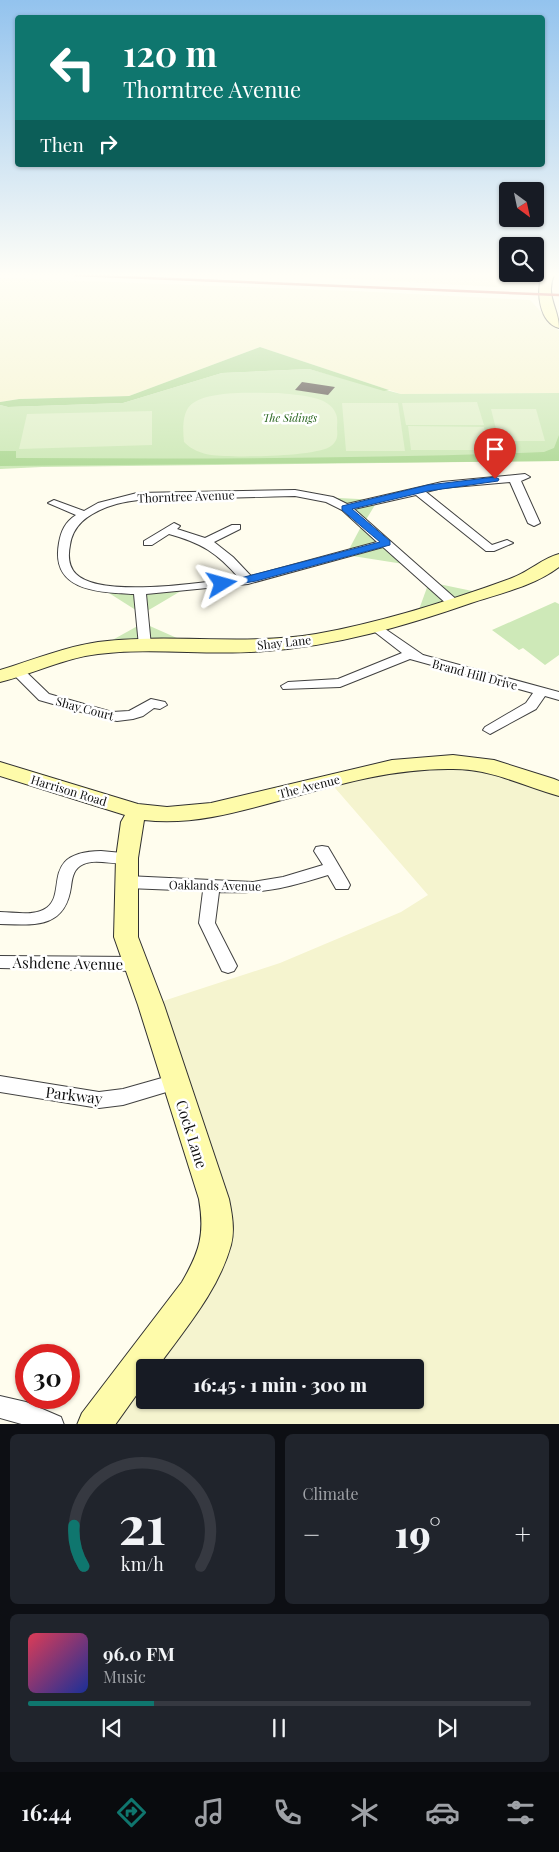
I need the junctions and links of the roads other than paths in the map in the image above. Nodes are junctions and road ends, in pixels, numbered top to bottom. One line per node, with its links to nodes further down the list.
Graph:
1 (417, 490): 3 (street); 5 (street); 10 (street)
2 (54, 503): 4 (street)
3 (346, 508): 4 (street, Thorntree Avenue); 9 (street, Thorntree Avenue)
4 (83, 514): 13 (street, Thorntree Avenue)
5 (528, 519)
6 (236, 527): 7 (street)
7 (207, 541): 8 (street); 12 (street)
8 (148, 543)
9 (386, 543): 12 (street); 14 (street, Thorntree Avenue)
10 (508, 543)
11 (559, 559): 14 (main road, Shay Lane)
12 (248, 580): 13 (street)
13 (140, 591): 16 (street)
14 (453, 603): 15 (main road, Shay Lane)
15 (375, 626): 16 (main road, Shay Lane); 17 (street, Brand Hill Drive)
16 (145, 646): 18 (main road, Shay Lane)
17 (410, 654): 19 (street); 20 (street, Brand Hill Drive)
18 (8, 674): 22 (street, Shay Court)
19 (288, 687)
20 (542, 691): 21 (street, Brand Hill Drive); 23 (street)
21 (559, 696)
22 (160, 705)
23 (492, 725)
24 (0, 769): 26 (main road, Harrison Road)
25 (559, 789): 26 (main road, The Avenue)
26 (137, 813): 29 (main road, Cock Lane)
27 (322, 851): 28 (street)
28 (332, 868): 30 (street); 31 (street, Oaklands Avenue)
29 (127, 870): 31 (street, Oaklands Avenue); 32 (street, Oaklands Avenue); 34 (main road, Cock Lane)
30 (342, 885)
31 (212, 886): 35 (street)
32 (0, 918)
33 (0, 962): 34 (street, Ashdene Avenue)
34 (135, 964): 36 (main road, Cock Lane)
35 (228, 966)
36 (176, 1082): 37 (street, Parkway); 40 (main road, Cock Lane)
37 (0, 1084)
38 (0, 1407): 39 (street)
39 (53, 1424)
40 (94, 1424)

